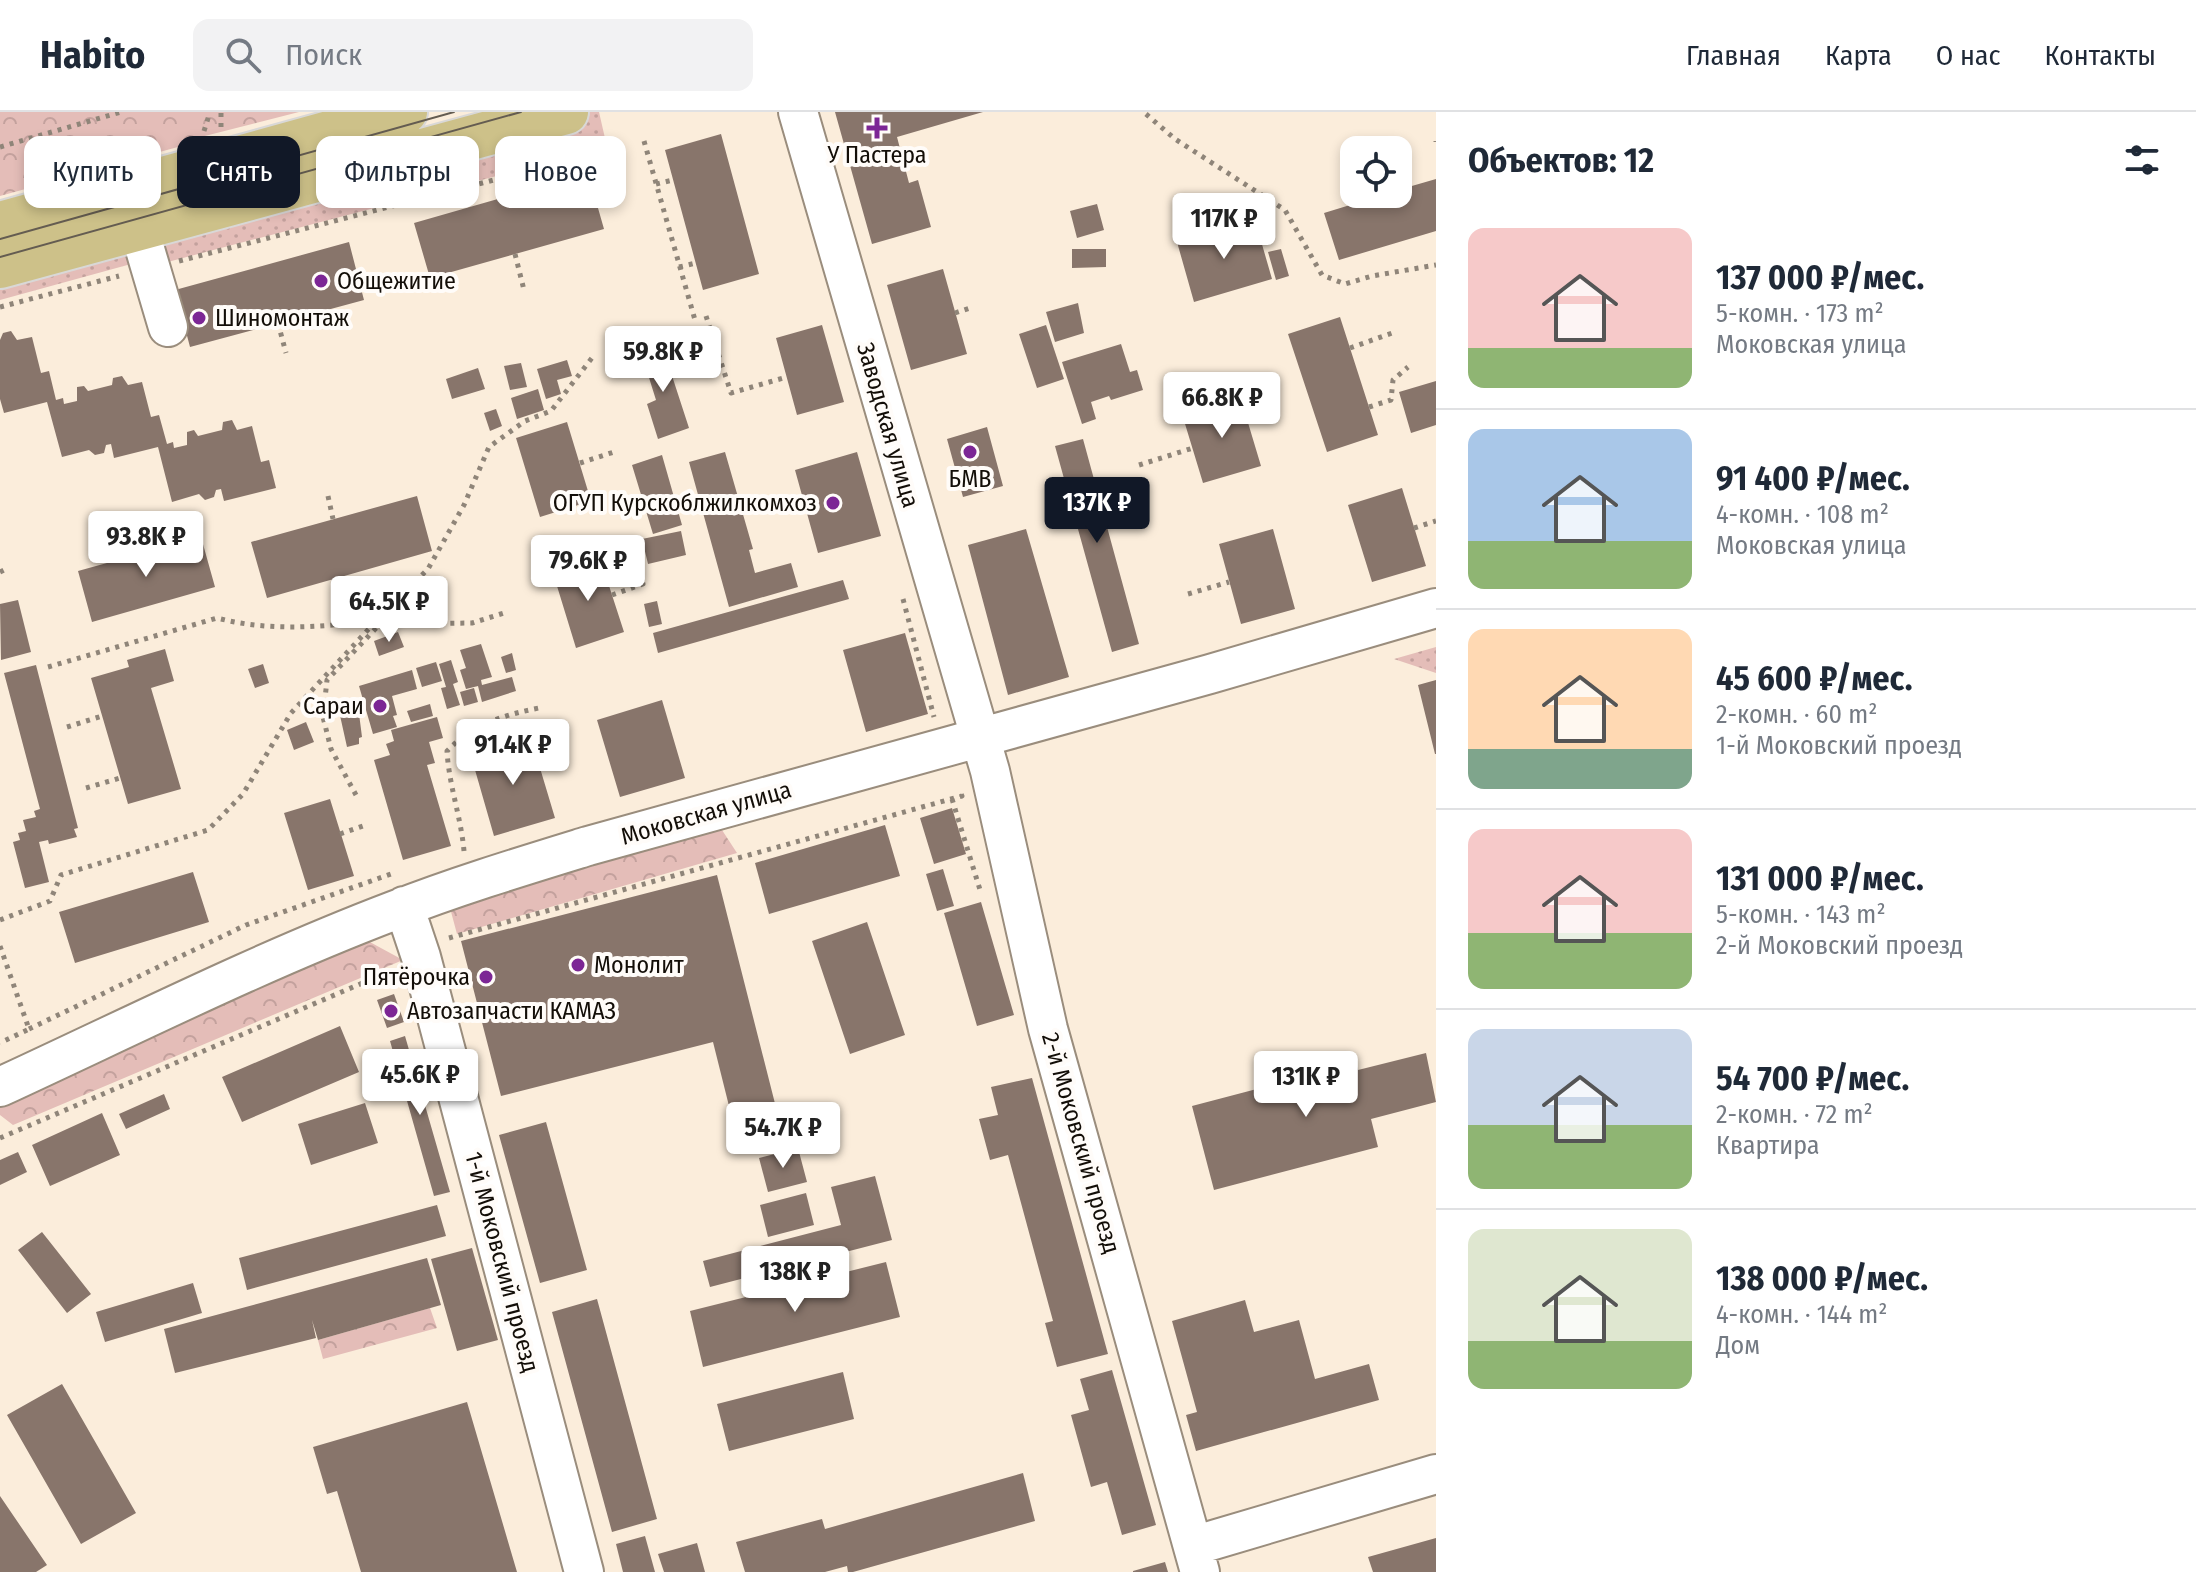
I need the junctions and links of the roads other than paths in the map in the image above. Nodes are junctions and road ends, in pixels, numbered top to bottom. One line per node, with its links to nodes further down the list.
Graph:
1 (405, 112): 4 (main road)
2 (566, 112): 5 (main road)
3 (798, 112): 9 (street, Заводская улица)
4 (0, 224)
5 (145, 248): 6 (main road); 7 (street)
6 (0, 266)
7 (168, 327)
8 (1436, 608): 9 (street, Моковская улица)
9 (979, 737): 10 (street, Моковская улица); 13 (street, 2-й Моковский проезд)
10 (404, 906): 11 (street, Моковская улица); 14 (street, 1-й Моковский проезд)
11 (0, 1087)
12 (1436, 1474): 13 (street, 2-й Моковский проезд)
13 (1197, 1559)
14 (584, 1572)

